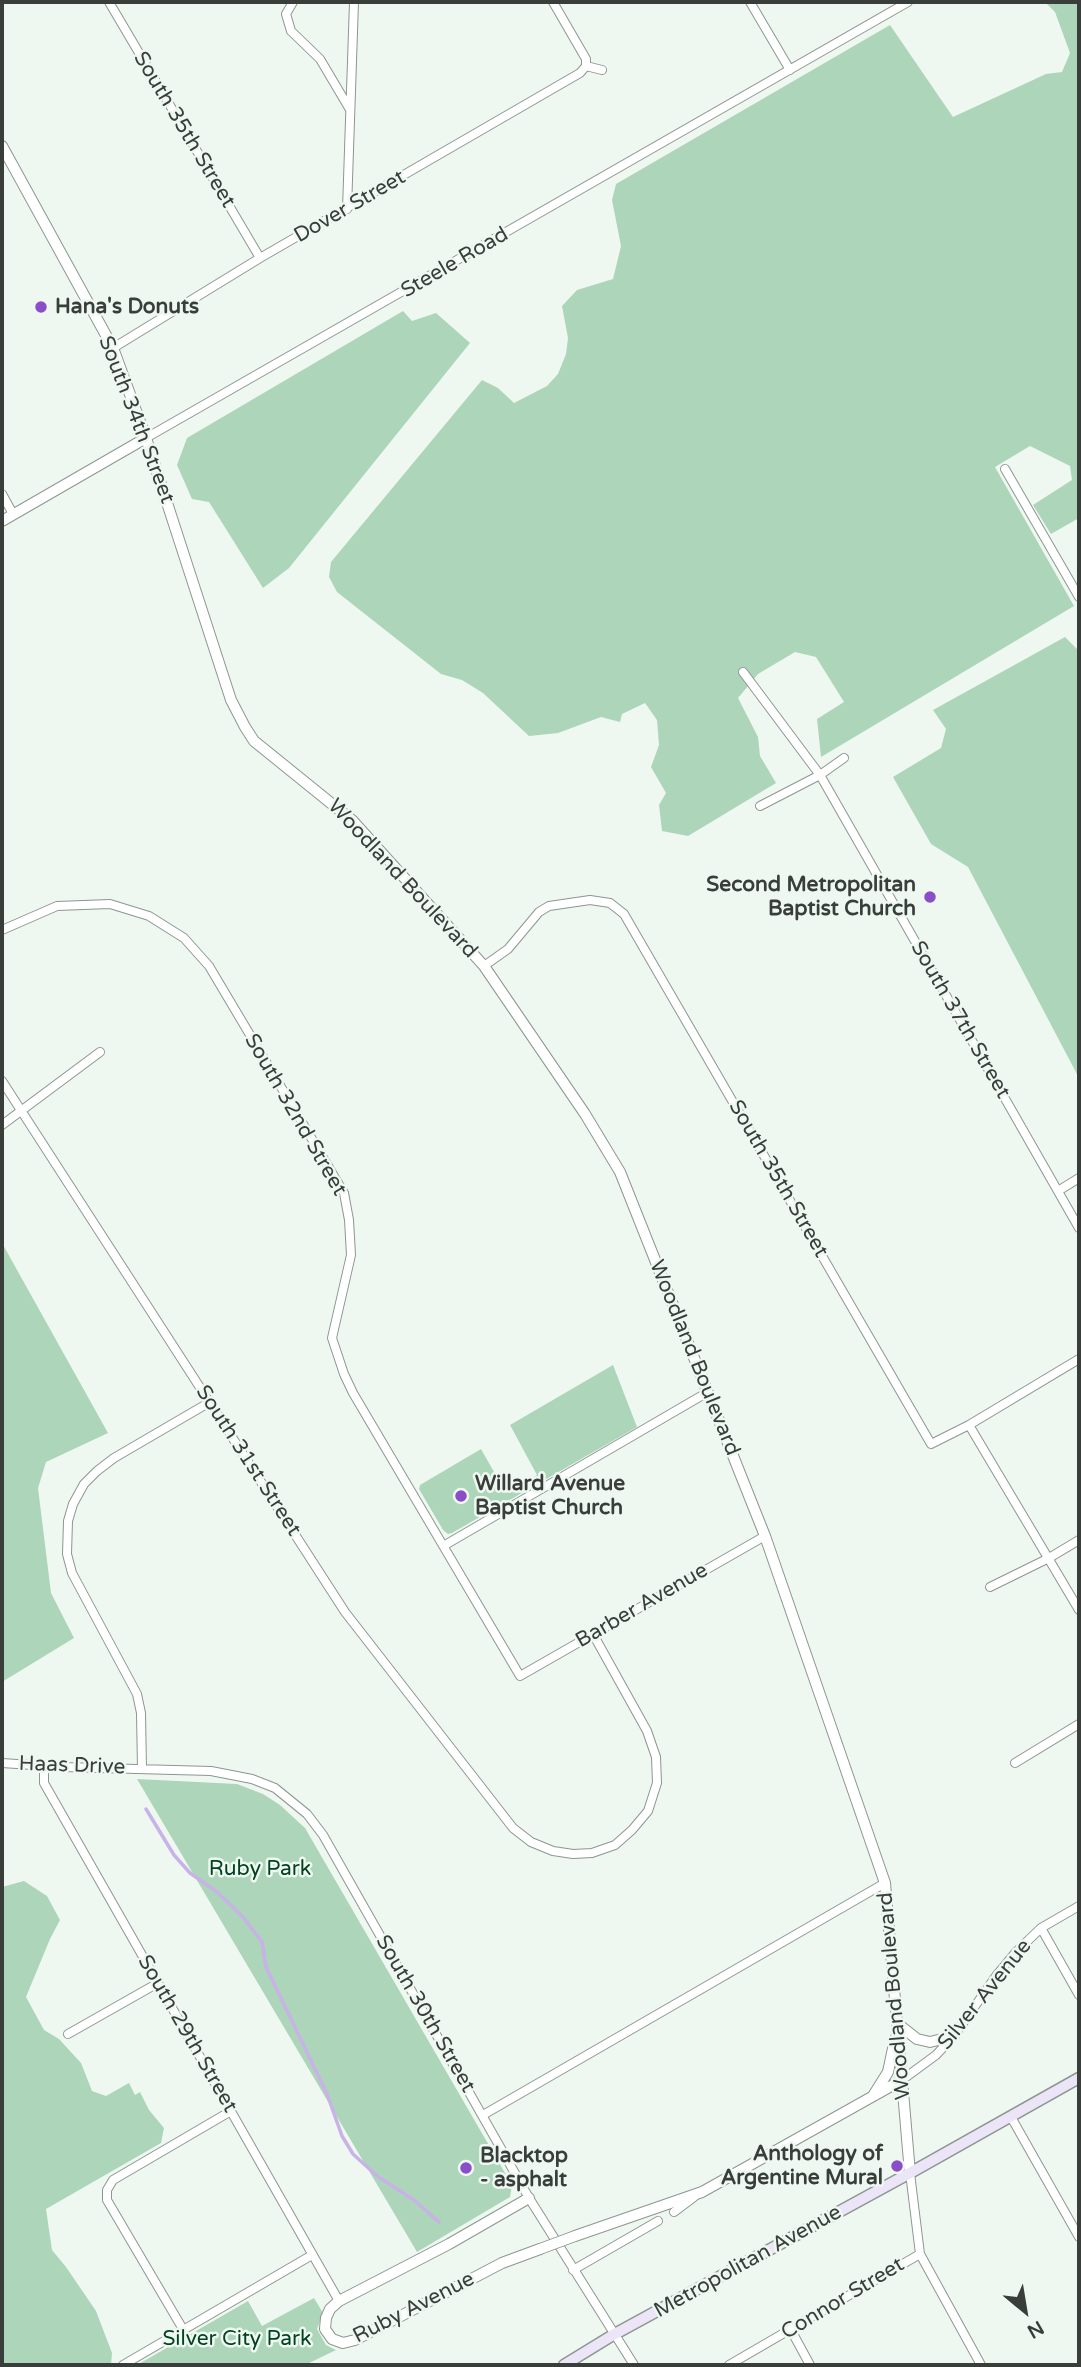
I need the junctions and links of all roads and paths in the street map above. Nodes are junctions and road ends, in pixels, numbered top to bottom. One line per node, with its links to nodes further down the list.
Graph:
1 (109, 2): 13 (street, South 35th Street)
2 (293, 2): 10 (street)
3 (354, 2): 10 (street)
4 (553, 2): 7 (street)
5 (750, 2): 9 (street)
6 (908, 2): 9 (street, Steele Road)
7 (586, 66): 8 (street); 12 (street, Dover Street)
8 (602, 70)
9 (790, 70): 15 (street, Steele Road)
10 (349, 108): 12 (street)
11 (2, 146): 14 (street, South 34th Street)
12 (346, 209): 13 (street, Dover Street)
13 (260, 258): 14 (street, Dover Street)
14 (113, 348): 15 (street, South 34th Street)
15 (146, 438): 18 (street, Steele Road); 21 (street, South 34th Street)
16 (1005, 469): 20 (street)
17 (2, 494): 18 (street)
18 (13, 514): 19 (street, Steele Road)
19 (2, 521)
20 (1079, 597)
21 (221, 669): 27 (street, Woodland Boulevard)
22 (743, 672): 24 (street, South 37th Street)
23 (844, 758): 24 (street)
24 (820, 775): 25 (street); 33 (street, South 37th Street)
25 (760, 806)
26 (2, 930): 41 (street, South 32nd Street)
27 (484, 966): 36 (street, Woodland Boulevard); 38 (street, South 35th Street)
28 (100, 1052): 30 (street)
29 (2, 1081): 30 (street, South 31st Street)
30 (21, 1111): 31 (street); 37 (street, South 31st Street)
31 (2, 1125)
32 (1079, 1178): 33 (street)
33 (1058, 1191): 34 (street, South 37th Street)
34 (1079, 1228)
35 (1079, 1359): 38 (street)
36 (708, 1392): 39 (street, Woodland Boulevard); 41 (street)
37 (210, 1402): 45 (street, South 31st Street); 51 (street)
38 (969, 1425): 42 (street)
39 (765, 1535): 45 (street, Barber Avenue); 52 (street, Woodland Boulevard)
40 (1079, 1540): 42 (street)
41 (444, 1545): 46 (street, South 32nd Street)
42 (1049, 1558): 43 (street); 44 (street)
43 (990, 1587)
44 (1079, 1610)
45 (593, 1634): 46 (street, Barber Avenue)
46 (520, 1676)
47 (1079, 1724): 49 (street)
48 (2, 1763): 50 (street, Haas Drive)
49 (1015, 1763)
50 (44, 1765): 51 (street, Haas Drive); 55 (street, South 29th Street)
51 (142, 1769): 64 (street, South 30th Street)
52 (885, 1883): 57 (street, Woodland Boulevard); 64 (street)
53 (1079, 1906): 54 (street, Silver Avenue)
54 (1041, 1928): 56 (street); 59 (street, Silver Avenue)
55 (158, 1983): 58 (street); 63 (street, South 29th Street)
56 (1079, 1995)
57 (898, 2024): 59 (street); 61 (street, Woodland Boulevard); 62 (street)
58 (68, 2034)
59 (954, 2036): 61 (street, Silver Avenue)
60 (1079, 2077): 65 (main road, Metropolitan Avenue)
61 (902, 2080): 62 (street, Silver Avenue); 66 (street, Woodland Boulevard)
62 (873, 2096): 67 (street, Silver Avenue)
63 (231, 2111): 73 (street, South 29th Street); 77 (street)
64 (483, 2115): 68 (street, South 30th Street)
65 (1011, 2116): 66 (main road, Metropolitan Avenue); 71 (street)
66 (910, 2173): 72 (street); 78 (main road, Metropolitan Avenue)
67 (702, 2192): 69 (street, Silver Avenue); 75 (street, Ruby Avenue, bridge)
68 (530, 2198): 74 (street, South 30th Street); 75 (street, Ruby Avenue)
69 (674, 2211)
70 (658, 2221): 74 (street)
71 (1079, 2237)
72 (920, 2254): 76 (street, Connor Street); 84 (street)
73 (312, 2255): 75 (street, South 29th Street); 77 (street)
74 (573, 2270): 78 (street, South 30th Street)
75 (339, 2301)
76 (791, 2330): 82 (street, Connor Street); 83 (street)
77 (184, 2331): 79 (street)
78 (613, 2335): 80 (main road, Metropolitan Avenue); 81 (street, South 30th Street)
79 (123, 2365)
80 (564, 2365)
81 (634, 2365)
82 (729, 2365)
83 (810, 2365)
84 (981, 2365)

